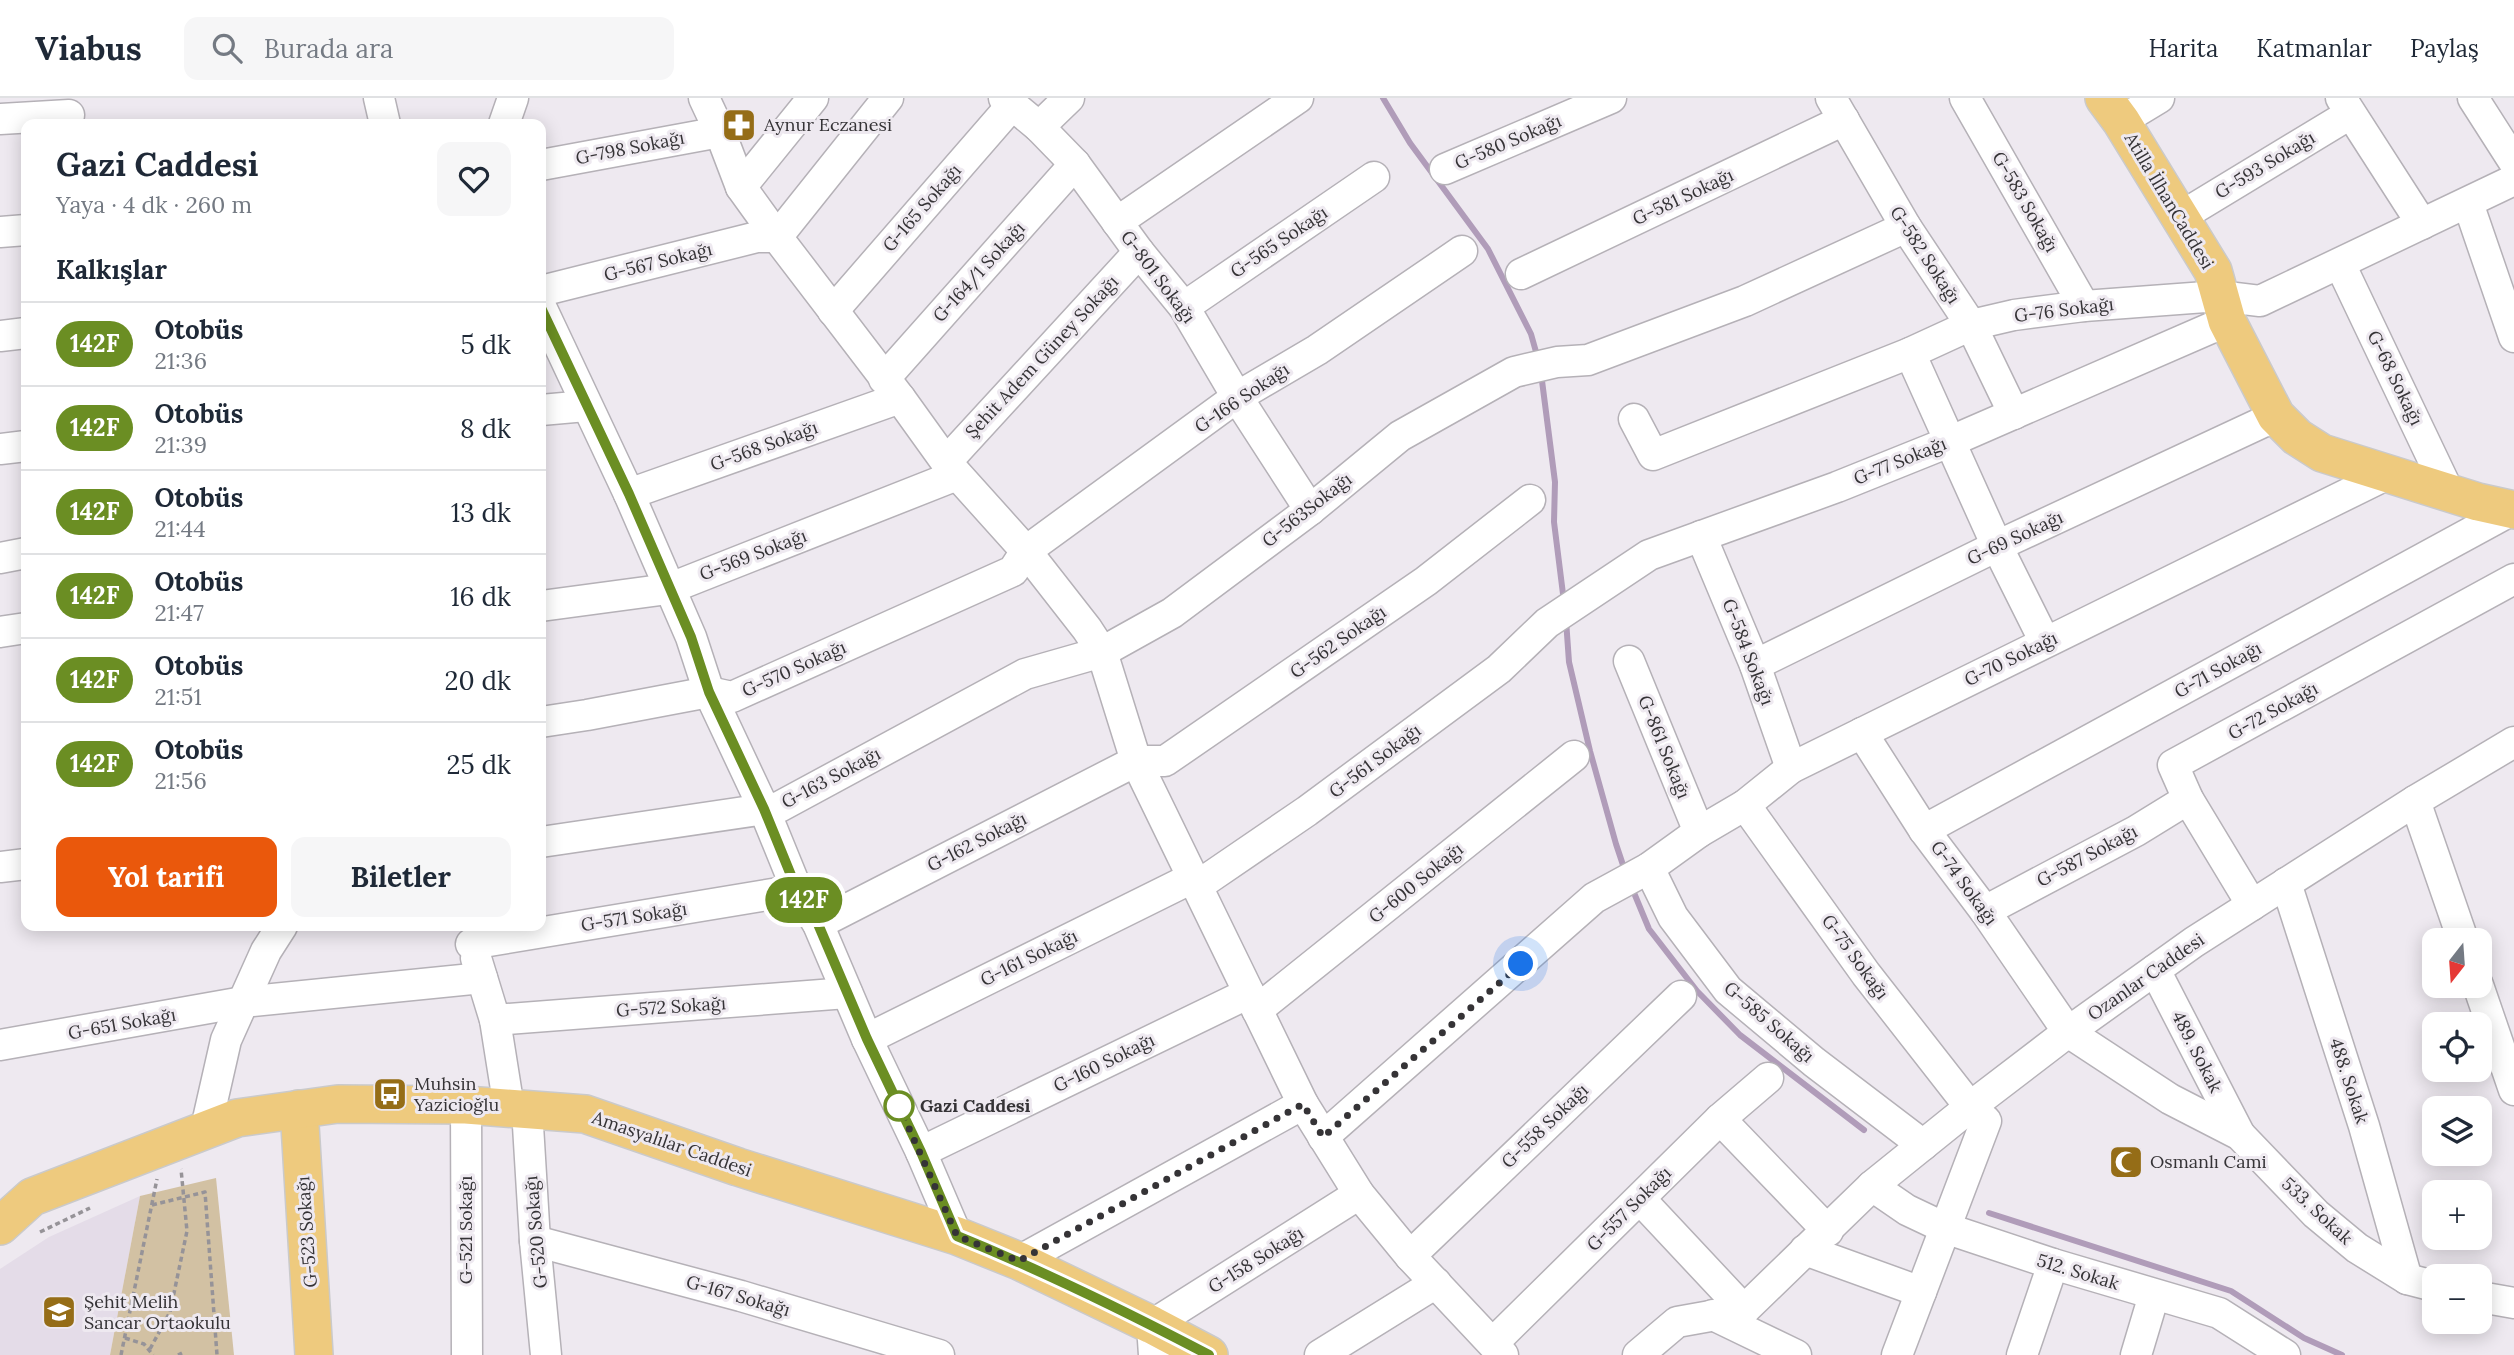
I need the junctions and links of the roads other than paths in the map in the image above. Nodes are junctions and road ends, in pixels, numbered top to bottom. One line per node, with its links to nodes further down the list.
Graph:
1 (379, 98): 18 (street)
2 (513, 98): 19 (street)
3 (704, 98): 21 (street)
4 (813, 98): 28 (street)
5 (888, 98): 36 (street)
6 (1069, 98): 20 (street)
7 (1298, 98): 31 (street)
8 (1611, 98): 25 (street, G-580 Sokağı)
9 (1965, 98): 42 (street, G-583 Sokağı)
10 (2159, 98): 15 (street)
11 (2473, 98): 22 (street)
12 (1008, 102): 20 (street, G-801 Sokağı); 45 (street, G-165 Sokağı)
13 (2345, 106): 30 (street, G-593 Sokağı); 32 (street)
14 (1837, 109): 33 (street, G-582 Sokağı); 40 (street, G-581 Sokağı)
15 (2112, 109): 30 (main road, Atilla İlhanCaddesi)
16 (69, 112): 17 (street)
17 (0, 119)
18 (384, 119)
19 (506, 119)
20 (1039, 127): 24 (street, G-801 Sokağı)
21 (720, 132): 23 (street, G-798 Sokağı); 28 (street)
22 (2514, 162)
23 (546, 164)
24 (1075, 164): 31 (street, G-801 Sokağı); 52 (street, G-164/1 Sokağı)
25 (1445, 169)
26 (1374, 177): 43 (street, G-565 Sokağı)
27 (2514, 180): 29 (street, G-76 Sokağı)
28 (741, 187): 36 (street)
29 (2468, 203): 32 (street, G-76 Sokağı); 50 (street)
30 (2180, 216): 44 (main road, Atilla İlhanCaddesi)
31 (1117, 222): 38 (street, G-801 Sokağı)
32 (2422, 224): 39 (street, G-76 Sokağı)
33 (1906, 227): 47 (street, G-582 Sokağı); 67 (street, G-563Sokağı)
34 (21, 230): 35 (street)
35 (0, 232)
36 (776, 237): 41 (street, G-567 Sokağı); 45 (street)
37 (1462, 251): 53 (street, G-166 Sokağı)
38 (1139, 252): 43 (street, G-801 Sokağı); 62 (street, Şehit Adem Güney Sokağı)
39 (2340, 264): 44 (street, G-76 Sokağı); 64 (street, G-68 Sokağı)
40 (1521, 274)
41 (546, 290)
42 (2084, 306): 44 (street, G-76 Sokağı); 47 (street, G-76 Sokağı)
43 (1184, 307): 53 (street, G-801 Sokağı)
44 (2223, 308): 56 (street, G-77 Sokağı); 57 (main road, Atilla İlhanCaddesi)
45 (833, 311): 52 (street)
46 (546, 318): 54 (street)
47 (1971, 326): 51 (street, G-76 Sokağı); 56 (street, G-582 Sokağı)
48 (21, 334): 49 (street)
49 (0, 336)
50 (2514, 337)
51 (1910, 353): 58 (street, G-76 Sokağı); 59 (street)
52 (892, 388): 62 (street); 65 (street, G-568 Sokağı)
53 (1237, 397): 67 (street, G-801 Sokağı); 71 (street, G-166 Sokağı)
54 (586, 407): 55 (street); 65 (street)
55 (546, 410)
56 (2014, 414): 59 (street, G-77 Sokağı)
57 (2276, 416): 63 (main road, Atilla İlhanCaddesi); 70 (street, G-69 Sokağı)
58 (1634, 419)
59 (1949, 442): 69 (street, G-77 Sokağı); 70 (street)
60 (21, 447): 61 (street)
61 (0, 449)
62 (951, 469): 71 (street); 75 (street, G-569 Sokağı)
63 (2388, 474): 64 (main road, Atilla İlhanCaddesi); 80 (street, G-70 Sokağı)
64 (2449, 493): 68 (main road, Atilla İlhanCaddesi)
65 (629, 494): 75 (street)
66 (1530, 500): 89 (street, G-562 Sokağı)
67 (1310, 510): 81 (street, G-563Sokağı)
68 (2513, 510): 95 (street, G-71 Sokağı)
69 (1701, 536): 76 (street, G-77 Sokağı); 83 (street, G-584 Sokağı)
70 (1997, 546): 80 (street); 83 (street, G-69 Sokağı)
71 (1026, 551): 81 (street); 84 (street, G-570 Sokağı)
72 (21, 554): 73 (street)
73 (0, 558)
74 (2514, 579): 91 (street, G-72 Sokağı)
75 (668, 589): 77 (street, G-569 Sokağı); 84 (street)
76 (1576, 604): 101 (street, G-561 Sokağı)
77 (546, 605)
78 (21, 629): 79 (street)
79 (0, 632)
80 (2045, 642): 86 (street, G-70 Sokağı)
81 (1102, 652): 89 (street); 94 (street, G-163 Sokağı)
82 (1629, 661): 96 (street, G-861 Sokağı)
83 (1755, 665): 90 (street, G-584 Sokağı)
84 (709, 692): 85 (street, G-570 Sokağı); 94 (street)
85 (546, 721)
86 (1862, 733): 90 (street, G-70 Sokağı); 95 (street, G-74 Sokağı)
87 (2514, 742): 92 (street, Ozanlar Caddesi)
88 (1574, 756): 117 (street, G-600 Sokağı)
89 (1136, 761): 101 (street); 107 (street, G-162 Sokağı)
90 (1791, 768): 93 (street, G-70 Sokağı)
91 (2188, 799): 104 (street, G-72 Sokağı); 105 (street, G-587 Sokağı)
92 (2416, 800): 102 (street, Ozanlar Caddesi); 108 (street)
93 (1745, 805): 96 (street, G-70 Sokağı); 127 (street, G-75 Sokağı)
94 (764, 809): 97 (street, G-163 Sokağı); 103 (street)
95 (1924, 830): 105 (street, G-74 Sokağı)
96 (1699, 832): 100 (street, G-70 Sokağı)
97 (546, 841)
98 (21, 865): 99 (street)
99 (0, 867)
100 (1648, 869): 133 (street, G-70 Sokağı); 134 (street, G-585 Sokağı)
101 (1192, 878): 117 (street); 121 (street, G-161 Sokağı)
102 (2286, 883): 104 (street, Ozanlar Caddesi); 149 (street, 488. Sokak)
103 (797, 890): 106 (street, G-571 Sokağı); 107 (street)
104 (2252, 905): 112 (street, Ozanlar Caddesi)
105 (1985, 911): 120 (street, G-74 Sokağı)
106 (546, 924)
107 (818, 924): 114 (street)
108 (2459, 928)
109 (279, 931): 118 (street)
110 (497, 931): 111 (street, G-571 Sokağı)
111 (468, 935): 113 (street, G-520 Sokağı)
112 (2155, 970): 120 (street, Ozanlar Caddesi); 132 (street, 489. Sokak)
113 (482, 978): 118 (street); 119 (street, G-520 Sokağı)
114 (847, 993): 119 (street, G-572 Sokağı); 121 (street)
115 (1681, 996): 145 (street, G-558 Sokağı)
116 (2482, 998): 124 (street)
117 (1253, 1001): 125 (street); 135 (street, G-160 Sokağı)
118 (243, 1002): 122 (street, G-651 Sokağı); 131 (street)
119 (495, 1020): 129 (street, G-520 Sokağı)
120 (2068, 1032): 127 (street, Ozanlar Caddesi); 132 (street, 533. Sokak)
121 (867, 1039): 135 (street)
122 (0, 1045)
123 (1768, 1079): 130 (street, G-557 Sokağı)
124 (2514, 1090)
125 (1303, 1104): 133 (street); 146 (street)
126 (466, 1105): 128 (main road, Amasyalılar Caddesi); 129 (main road, Amasyalılar Caddesi); 160 (street, G-521 Sokağı)
127 (1970, 1107): 134 (street, Ozanlar Caddesi); 139 (street, G-75 Sokağı)
128 (299, 1109): 131 (main road, Amasyalılar Caddesi); 159 (main road, G-523 Sokağı)
129 (518, 1109): 142 (main road, Amasyalılar Caddesi); 143 (street, G-520 Sokağı)
130 (1720, 1119): 138 (street, G-557 Sokağı); 141 (street)
131 (206, 1129): 140 (main road, Amasyalılar Caddesi)
132 (2240, 1135): 149 (street, 533. Sokak)
133 (1323, 1137): 137 (street)
134 (1923, 1145): 136 (street, Ozanlar Caddesi)
135 (921, 1152): 142 (street)
136 (1872, 1186): 139 (street, 512. Sokak); 141 (street, Ozanlar Caddesi)
137 (1359, 1194): 145 (street); 156 (street, G-158 Sokağı)
138 (1640, 1199): 154 (street); 157 (street, G-557 Sokağı)
139 (1945, 1228): 147 (street, 512. Sokak); 150 (street)
140 (16, 1231)
141 (1828, 1231): 144 (street, Ozanlar Caddesi)
142 (957, 1236): 146 (main road, Amasyalılar Caddesi)
143 (535, 1241): 161 (street, G-520 Sokağı); 162 (street, G-167 Sokağı)
144 (1805, 1250): 150 (street); 154 (street, Ozanlar Caddesi)
145 (1410, 1256): 148 (street)
146 (1019, 1261): 156 (main road, Amasyalılar Caddesi)
147 (2053, 1264): 151 (street, 512. Sokak); 168 (street)
148 (1436, 1283): 157 (street); 164 (street)
149 (2421, 1283)
150 (1921, 1292): 167 (street)
151 (2154, 1295): 158 (street, 512. Sokak); 169 (street)
152 (2492, 1299): 153 (street)
153 (2514, 1303)
154 (1744, 1310): 155 (street)
155 (1713, 1315): 165 (street); 166 (street)
156 (1154, 1340): 163 (main road, Amasyalılar Caddesi)
157 (1498, 1349)
158 (2268, 1351)
159 (314, 1355)
160 (467, 1355)
161 (546, 1355)
162 (939, 1355)
163 (1209, 1355)
164 (1320, 1355)
165 (1638, 1355)
166 (1796, 1355)
167 (1897, 1355)
168 (2022, 1355)
169 (2136, 1355)

